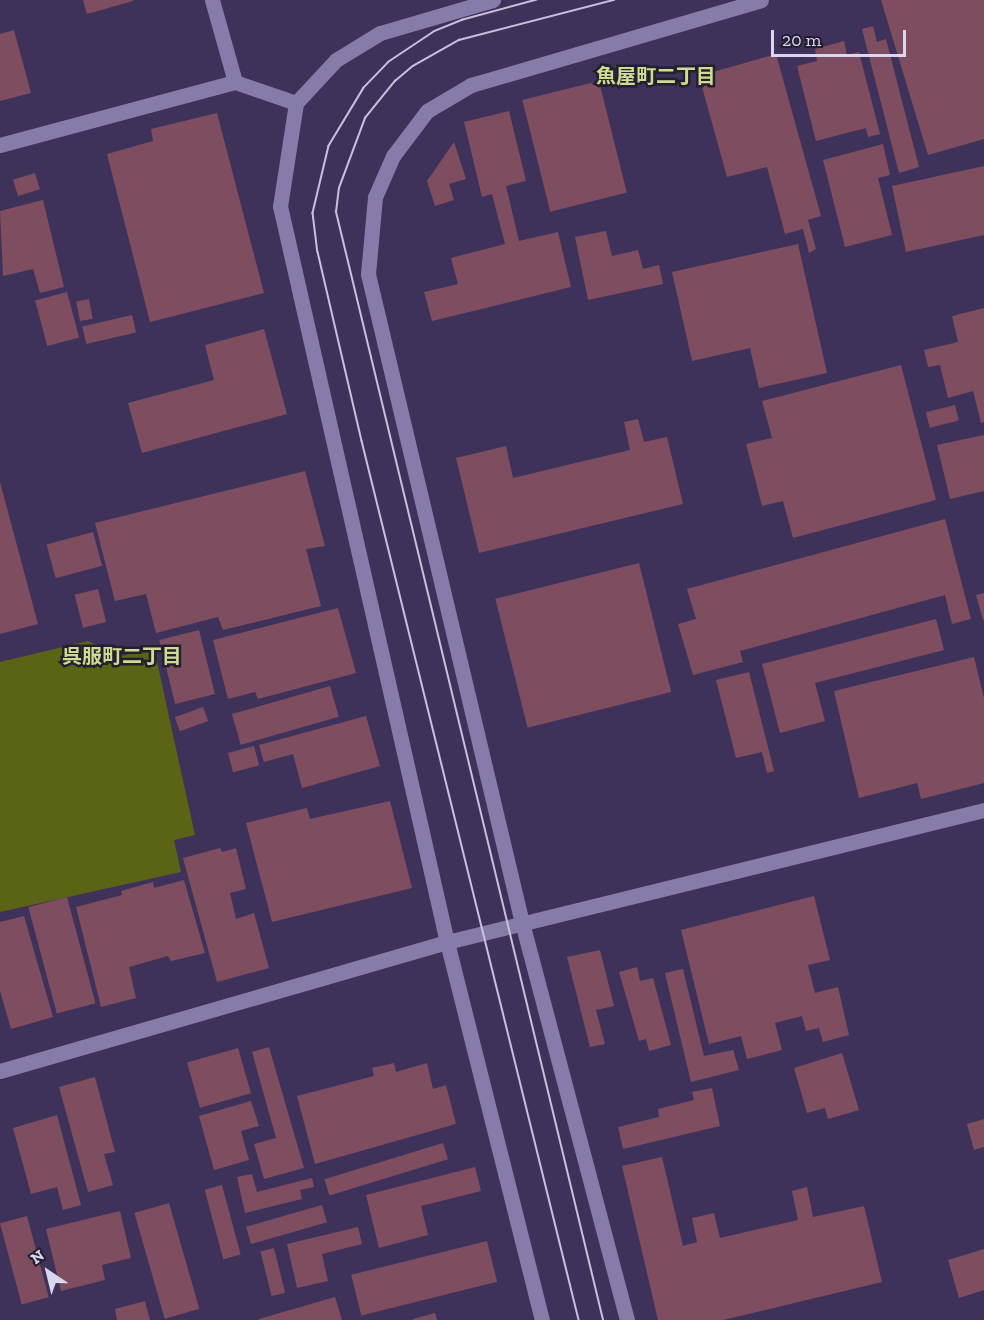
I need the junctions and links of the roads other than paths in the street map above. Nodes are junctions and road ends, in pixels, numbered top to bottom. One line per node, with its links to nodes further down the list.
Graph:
1 (213, 0): 4 (street)
2 (493, 0): 5 (street)
3 (761, 0): 8 (street)
4 (235, 82): 5 (street); 6 (street)
5 (296, 103): 9 (street)
6 (0, 145)
7 (984, 810): 8 (street)
8 (522, 923): 9 (street); 12 (street)
9 (447, 942): 10 (street); 11 (street)
10 (0, 1071)
11 (542, 1320)
12 (627, 1320)

